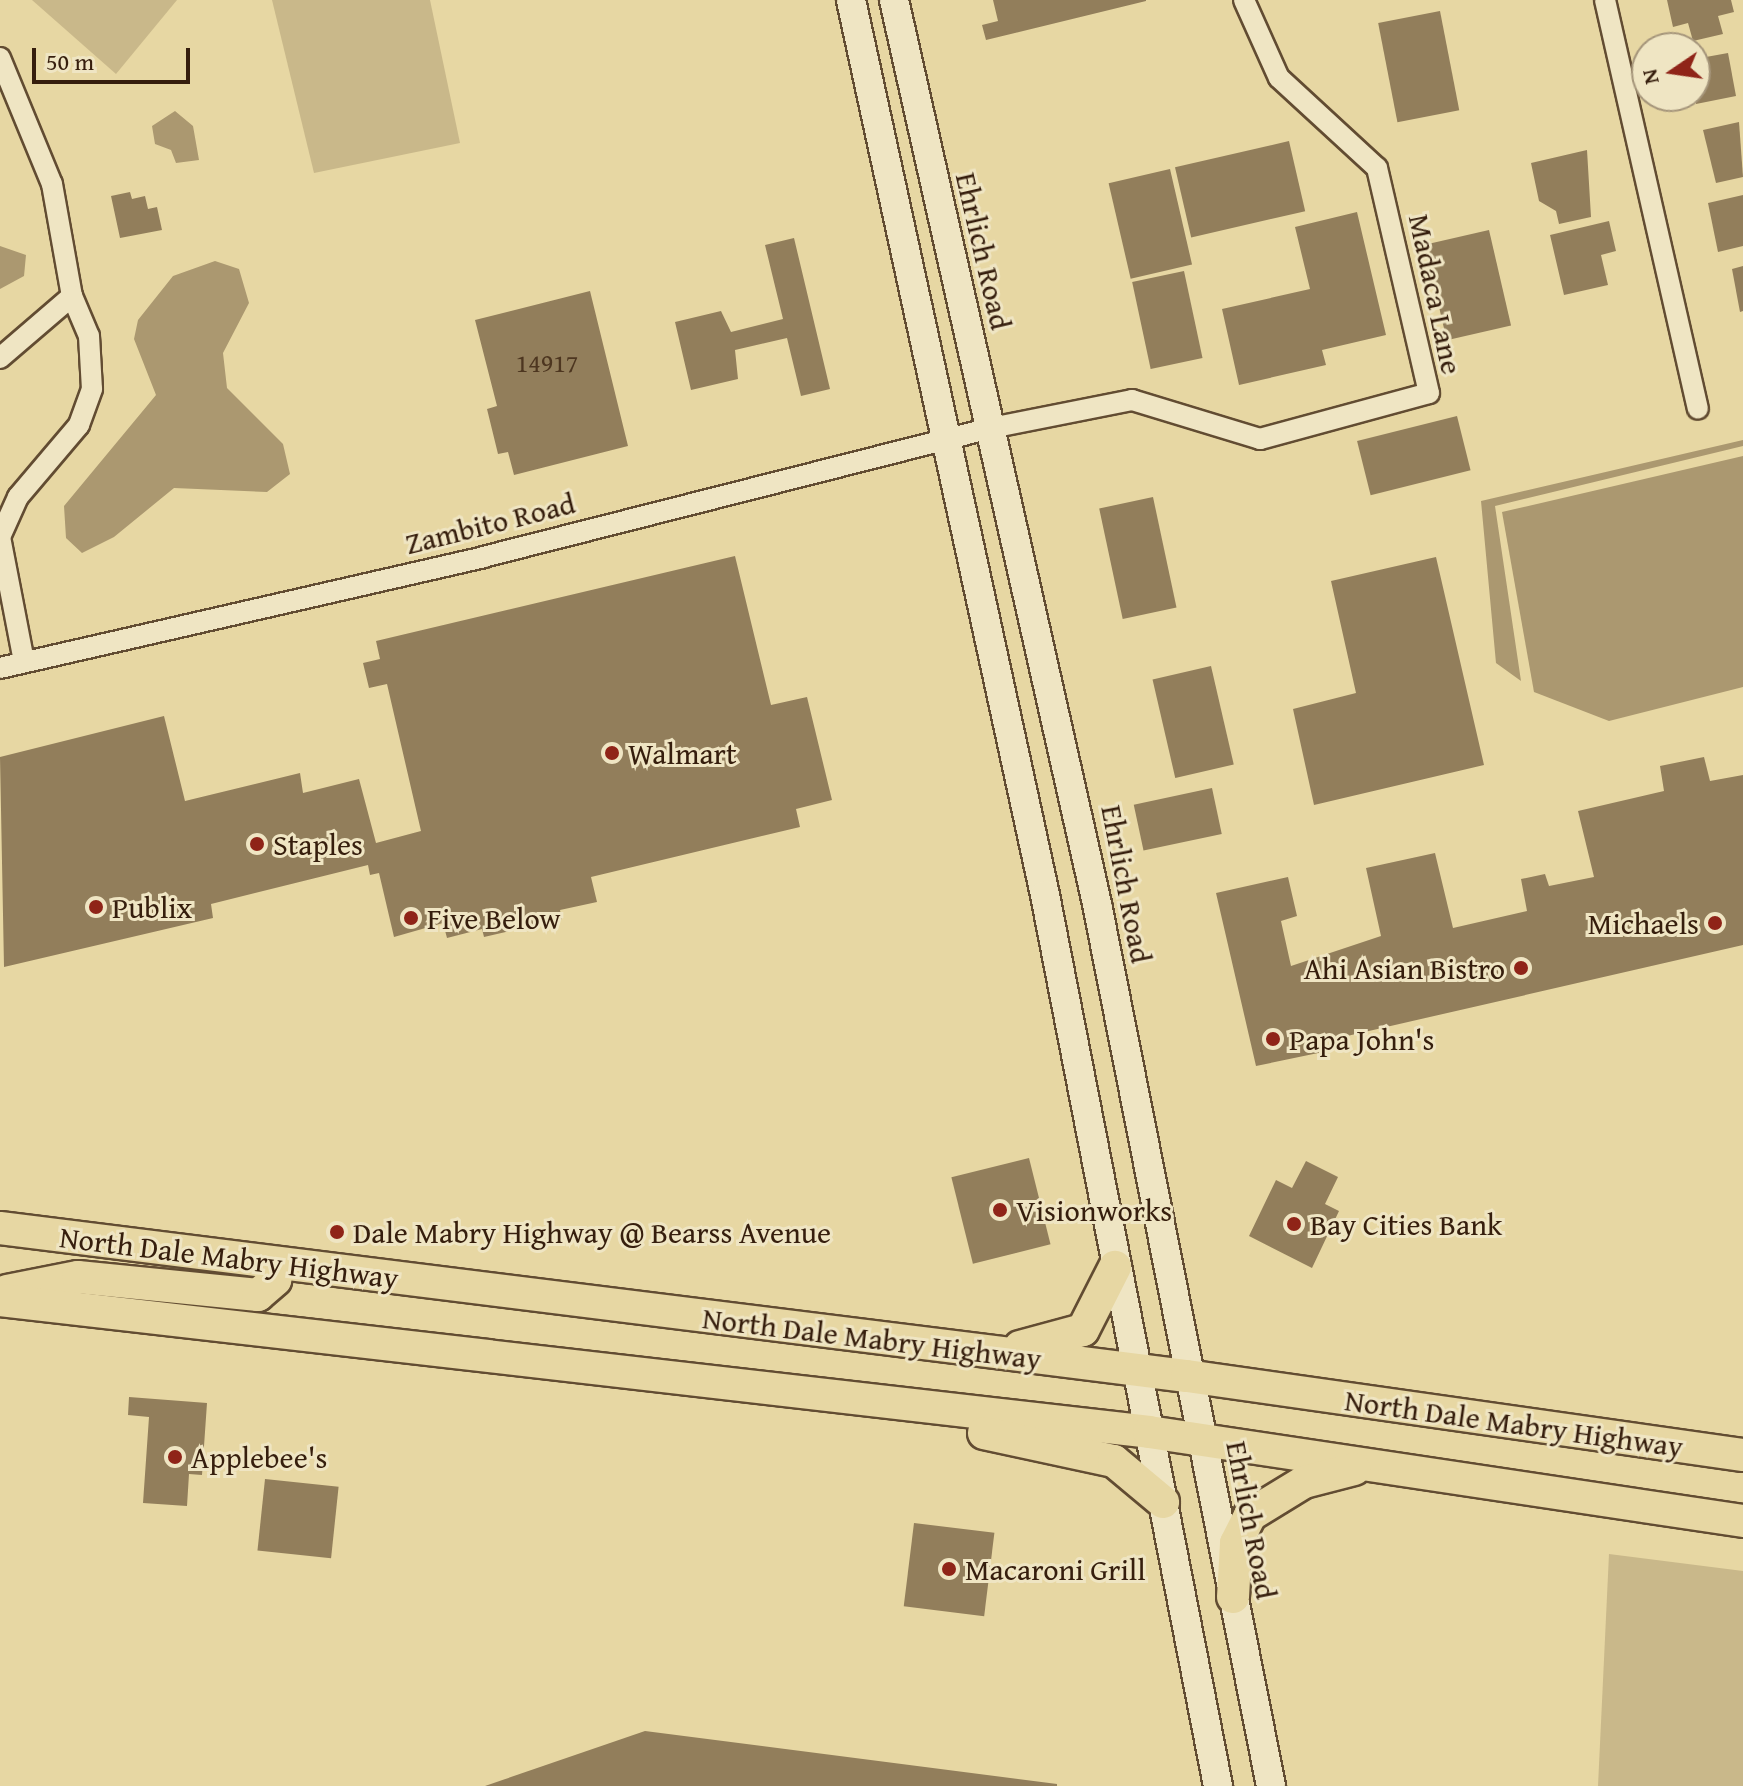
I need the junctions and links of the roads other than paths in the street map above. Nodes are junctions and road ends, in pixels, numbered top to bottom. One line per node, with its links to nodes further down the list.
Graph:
1 (851, 0): 10 (main road)
2 (894, 0): 9 (main road, Ehrlich Road)
3 (1244, 0): 9 (street, Madaca Lane)
4 (1605, 0): 8 (street)
5 (0, 58): 6 (street)
6 (72, 296): 7 (street); 11 (street)
7 (0, 358)
8 (1698, 409)
9 (991, 428): 10 (street, Zambito Road); 21 (main road, Ehrlich Road)
10 (948, 438): 12 (street, Zambito Road); 16 (main road)
11 (0, 537): 12 (street)
12 (24, 662): 13 (street, Zambito Road)
13 (0, 668)
14 (0, 1228): 15 (main road, North Dale Mabry Highway)
15 (278, 1263): 17 (main road); 19 (main road, North Dale Mabry Highway)
16 (1115, 1267): 19 (main road); 20 (main road)
17 (0, 1293)
18 (0, 1300): 22 (main road, North Dale Mabry Highway)
19 (991, 1353): 20 (main road, North Dale Mabry Highway)
20 (1136, 1370): 21 (main road, North Dale Mabry Highway); 23 (main road)
21 (1187, 1376): 24 (main road, Ehrlich Road); 25 (main road, North Dale Mabry Highway)
22 (891, 1403): 23 (main road, North Dale Mabry Highway); 27 (main road)
23 (1149, 1432): 24 (main road, North Dale Mabry Highway); 27 (main road)
24 (1201, 1439): 26 (main road, North Dale Mabry Highway); 29 (main road, Ehrlich Road)
25 (1743, 1455)
26 (1368, 1466): 28 (main road, North Dale Mabry Highway); 29 (main road)
27 (1163, 1502): 30 (main road)
28 (1743, 1521)
29 (1233, 1597): 31 (main road, Ehrlich Road)
30 (1218, 1786)
31 (1271, 1786)

